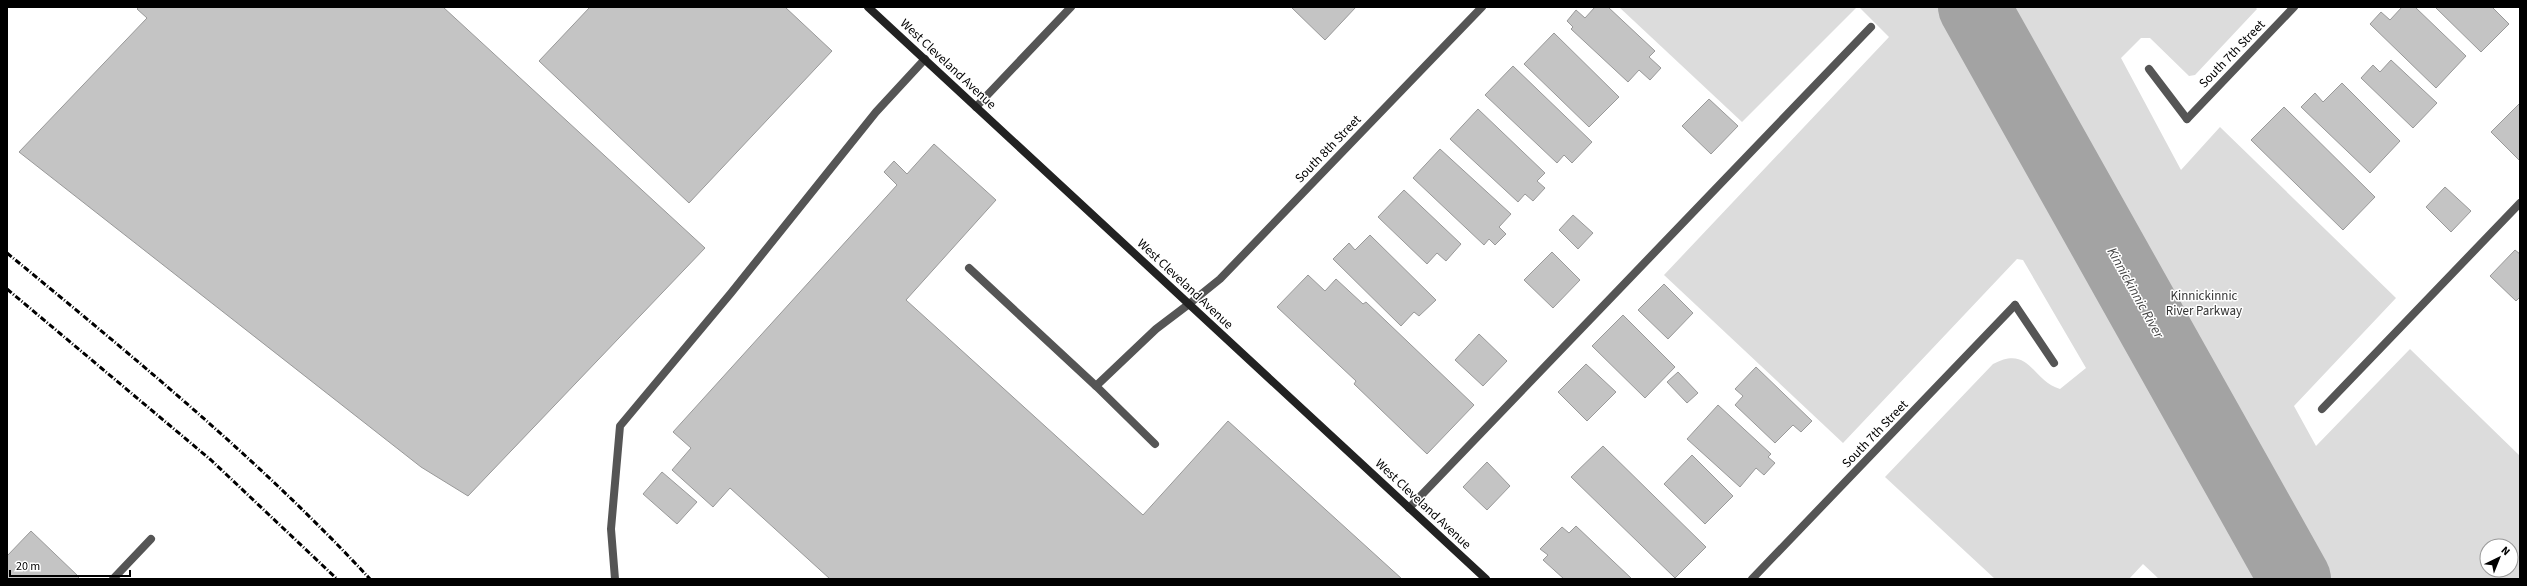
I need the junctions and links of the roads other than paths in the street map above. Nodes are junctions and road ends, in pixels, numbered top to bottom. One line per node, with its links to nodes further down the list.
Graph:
1 (868, 7): 6 (street, West Cleveland Avenue)
2 (1071, 7): 8 (street)
3 (1482, 7): 11 (street, South 8th Street)
4 (2294, 7): 7 (street, South 7th Street)
5 (1870, 27): 16 (street)
6 (925, 59): 8 (street, West Cleveland Avenue); 19 (street)
7 (2149, 70)
8 (976, 107): 11 (street, West Cleveland Avenue)
9 (2520, 203): 14 (street)
10 (969, 268): 13 (street)
11 (1189, 304): 13 (street, South 8th Street); 16 (street, West Cleveland Avenue)
12 (2054, 363): 21 (street, South 7th Street)
13 (1096, 386): 15 (street)
14 (2322, 410)
15 (1155, 444)
16 (1409, 508): 20 (street, West Cleveland Avenue)
17 (151, 539): 18 (street)
18 (113, 579)
19 (615, 579)
20 (1486, 579)
21 (1752, 579)

